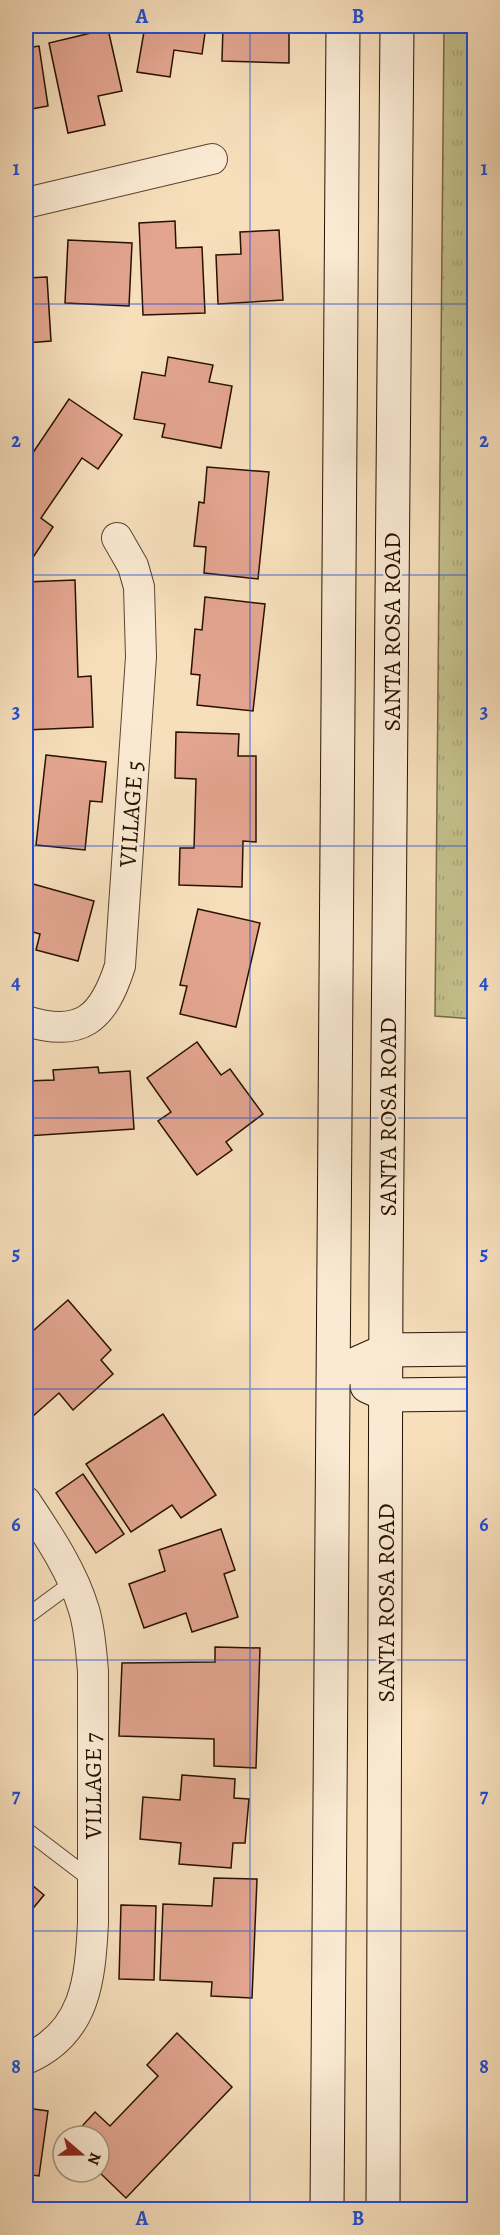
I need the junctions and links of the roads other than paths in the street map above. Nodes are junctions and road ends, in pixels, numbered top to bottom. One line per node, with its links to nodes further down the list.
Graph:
1 (343, 26): 9 (main road)
2 (397, 26): 8 (main road, SANTA ROSA ROAD)
3 (212, 159): 4 (street)
4 (26, 203)
5 (117, 538): 6 (street, VILLAGE 5)
6 (26, 1021)
7 (474, 1349): 8 (main road)
8 (387, 1350): 9 (main road); 11 (main road, SANTA ROSA ROAD)
9 (335, 1373): 11 (main road); 18 (main road)
10 (474, 1394): 11 (main road)
11 (387, 1395): 19 (main road, SANTA ROSA ROAD)
12 (26, 1502): 13 (street, VILLAGE 7)
13 (72, 1582): 14 (lane); 16 (street, VILLAGE 7)
14 (26, 1617)
15 (26, 1830): 16 (lane)
16 (93, 1881): 17 (street, VILLAGE 7)
17 (26, 2059)
18 (327, 2210)
19 (383, 2210)

